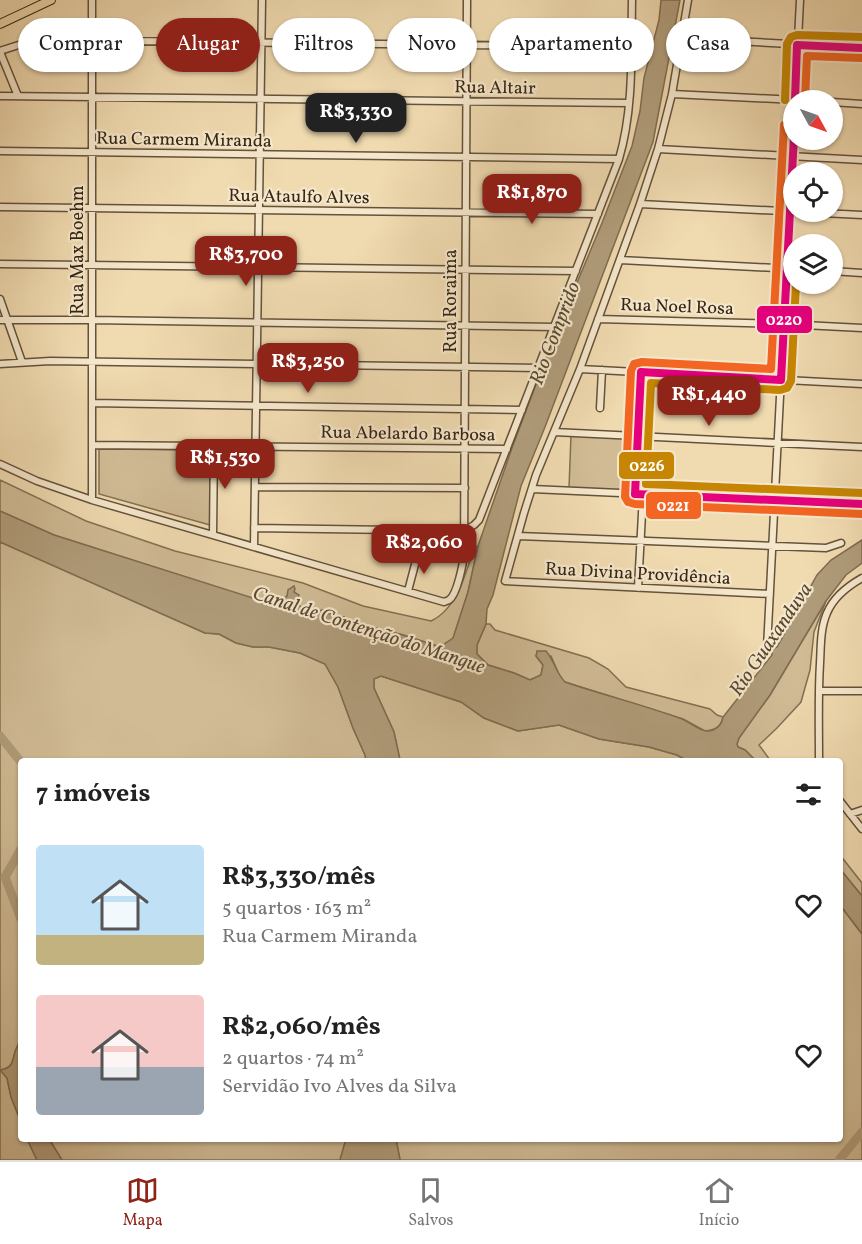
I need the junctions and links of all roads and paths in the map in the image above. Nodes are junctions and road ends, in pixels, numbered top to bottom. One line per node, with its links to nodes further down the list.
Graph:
1 (51, 0): 12 (main road)
2 (92, 0): 8 (street, Rua Max Boehm)
3 (262, 0): 14 (street)
4 (467, 0): 9 (street, Rua Roraima)
5 (632, 0): 10 (street)
6 (688, 0): 11 (street)
7 (800, 0): 18 (street)
8 (92, 18)
9 (467, 18)
10 (632, 18)
11 (685, 18)
12 (0, 24)
13 (144, 41): 14 (street)
14 (262, 42): 16 (street); 30 (street)
15 (751, 43): 18 (street)
16 (387, 44)
17 (18, 45): 20 (street)
18 (798, 45): 19 (street); 25 (street)
19 (862, 48)
20 (0, 52): 28 (street)
21 (92, 72): 29 (street, Rua Max Boehm)
22 (467, 72): 32 (street, Rua Roraima)
23 (630, 72): 33 (street)
24 (676, 72): 26 (street)
25 (796, 90)
26 (672, 94): 31 (street); 36 (street)
27 (0, 96): 28 (street, Rua Altair)
28 (18, 96): 29 (street, Rua Altair)
29 (92, 97): 30 (street, Rua Altair); 39 (street, Rua Max Boehm)
30 (261, 99): 32 (street, Rua Altair); 40 (street)
31 (783, 99)
32 (466, 101): 33 (street, Rua Altair); 41 (street, Rua Roraima)
33 (629, 103): 43 (street)
34 (843, 103): 35 (street)
35 (862, 104)
36 (658, 149): 42 (street); 46 (street)
37 (792, 150): 42 (street)
38 (0, 151): 39 (street, Rua Carmem Miranda)
39 (92, 152): 40 (street, Rua Carmem Miranda); 48 (street, Rua Max Boehm)
40 (260, 155): 41 (street, Rua Carmem Miranda); 49 (street)
41 (466, 157): 43 (street, Rua Carmem Miranda); 51 (street, Rua Roraima)
42 (792, 157): 44 (street); 45 (street)
43 (619, 159): 52 (street)
44 (862, 160)
45 (792, 162)
46 (640, 204): 50 (street); 55 (street)
47 (0, 207): 48 (street, Rua Ataulfo Alves)
48 (92, 208): 49 (street, Rua Ataulfo Alves); 57 (street, Rua Max Boehm)
49 (259, 210): 51 (street, Rua Ataulfo Alves); 58 (street)
50 (783, 212)
51 (466, 213): 52 (street, Rua Ataulfo Alves); 59 (street, Rua Roraima)
52 (598, 214): 61 (street)
53 (843, 214): 54 (street)
54 (862, 215)
55 (620, 260): 60 (street); 66 (street)
56 (0, 264): 57 (street)
57 (92, 265): 58 (street); 68 (street, Rua Max Boehm)
58 (258, 267): 59 (street); 69 (street)
59 (466, 269): 61 (street); 71 (street, Rua Roraima)
60 (783, 269)
61 (576, 271): 72 (street)
62 (843, 272): 63 (street)
63 (862, 273)
64 (787, 294): 70 (street)
65 (0, 300): 67 (street)
66 (598, 319): 70 (street, Rua Noel Rosa); 80 (street)
67 (4, 320): 68 (street); 74 (street)
68 (92, 320): 69 (street); 75 (street, Rua Max Boehm)
69 (257, 322): 71 (street); 77 (street)
70 (784, 324): 73 (street, Rua Noel Rosa); 83 (street)
71 (465, 325): 72 (street); 78 (street, Rua Roraima)
72 (555, 327): 79 (street)
73 (862, 328)
74 (22, 362): 75 (street); 76 (street)
75 (92, 362): 77 (street); 85 (street, Rua Max Boehm)
76 (0, 364)
77 (256, 364): 78 (street); 86 (street)
78 (465, 367): 79 (street); 88 (street, Rua Roraima)
79 (539, 368): 89 (street)
80 (580, 369): 81 (street); 90 (street)
81 (602, 370): 82 (street); 87 (street)
82 (641, 372): 83 (street); 91 (street)
83 (781, 380): 84 (street); 92 (street)
84 (862, 384)
85 (92, 403): 86 (street); 93 (street, Rua Max Boehm)
86 (256, 406): 88 (street); 95 (street)
87 (600, 408)
88 (465, 409): 89 (street); 97 (street, Rua Roraima)
89 (522, 410): 98 (street)
90 (554, 432): 91 (street); 102 (street)
91 (638, 436): 92 (street); 103 (street)
92 (778, 443): 96 (street); 105 (street)
93 (92, 445): 94 (street, Rua Abelardo Barbosa); 104 (street, Rua Max Boehm)
94 (213, 446): 95 (street, Rua Abelardo Barbosa); 109 (street)
95 (255, 446): 97 (street, Rua Abelardo Barbosa); 100 (street)
96 (862, 447)
97 (465, 448): 98 (street, Rua Abelardo Barbosa); 101 (street, Rua Roraima)
98 (507, 449): 108 (street)
99 (0, 464): 104 (street)
100 (255, 487): 101 (street); 107 (street)
101 (465, 489): 108 (street, Rua Roraima)
102 (532, 489): 103 (street); 110 (street)
103 (639, 494): 105 (street); 111 (street)
104 (92, 500): 109 (street)
105 (775, 500): 106 (street); 113 (street)
106 (862, 504)
107 (254, 528): 108 (street); 114 (street)
108 (464, 531): 118 (street, Rua Roraima)
109 (213, 535): 114 (street)
110 (518, 536): 111 (street); 117 (street, Rua Divina Providência)
111 (640, 541): 113 (street); 117 (street)
112 (841, 543): 113 (street)
113 (772, 546): 119 (street)
114 (254, 547): 118 (street)
115 (418, 553): 118 (street)
116 (862, 578): 121 (street)
117 (638, 588): 119 (street, Rua Divina Providência)
118 (408, 591)
119 (770, 594): 120 (street)
120 (767, 648)
121 (819, 691): 122 (street); 123 (street)
122 (862, 691)
123 (819, 758)
124 (843, 805): 126 (street)
125 (862, 810): 126 (street)
126 (850, 814): 127 (street)
127 (862, 830)

